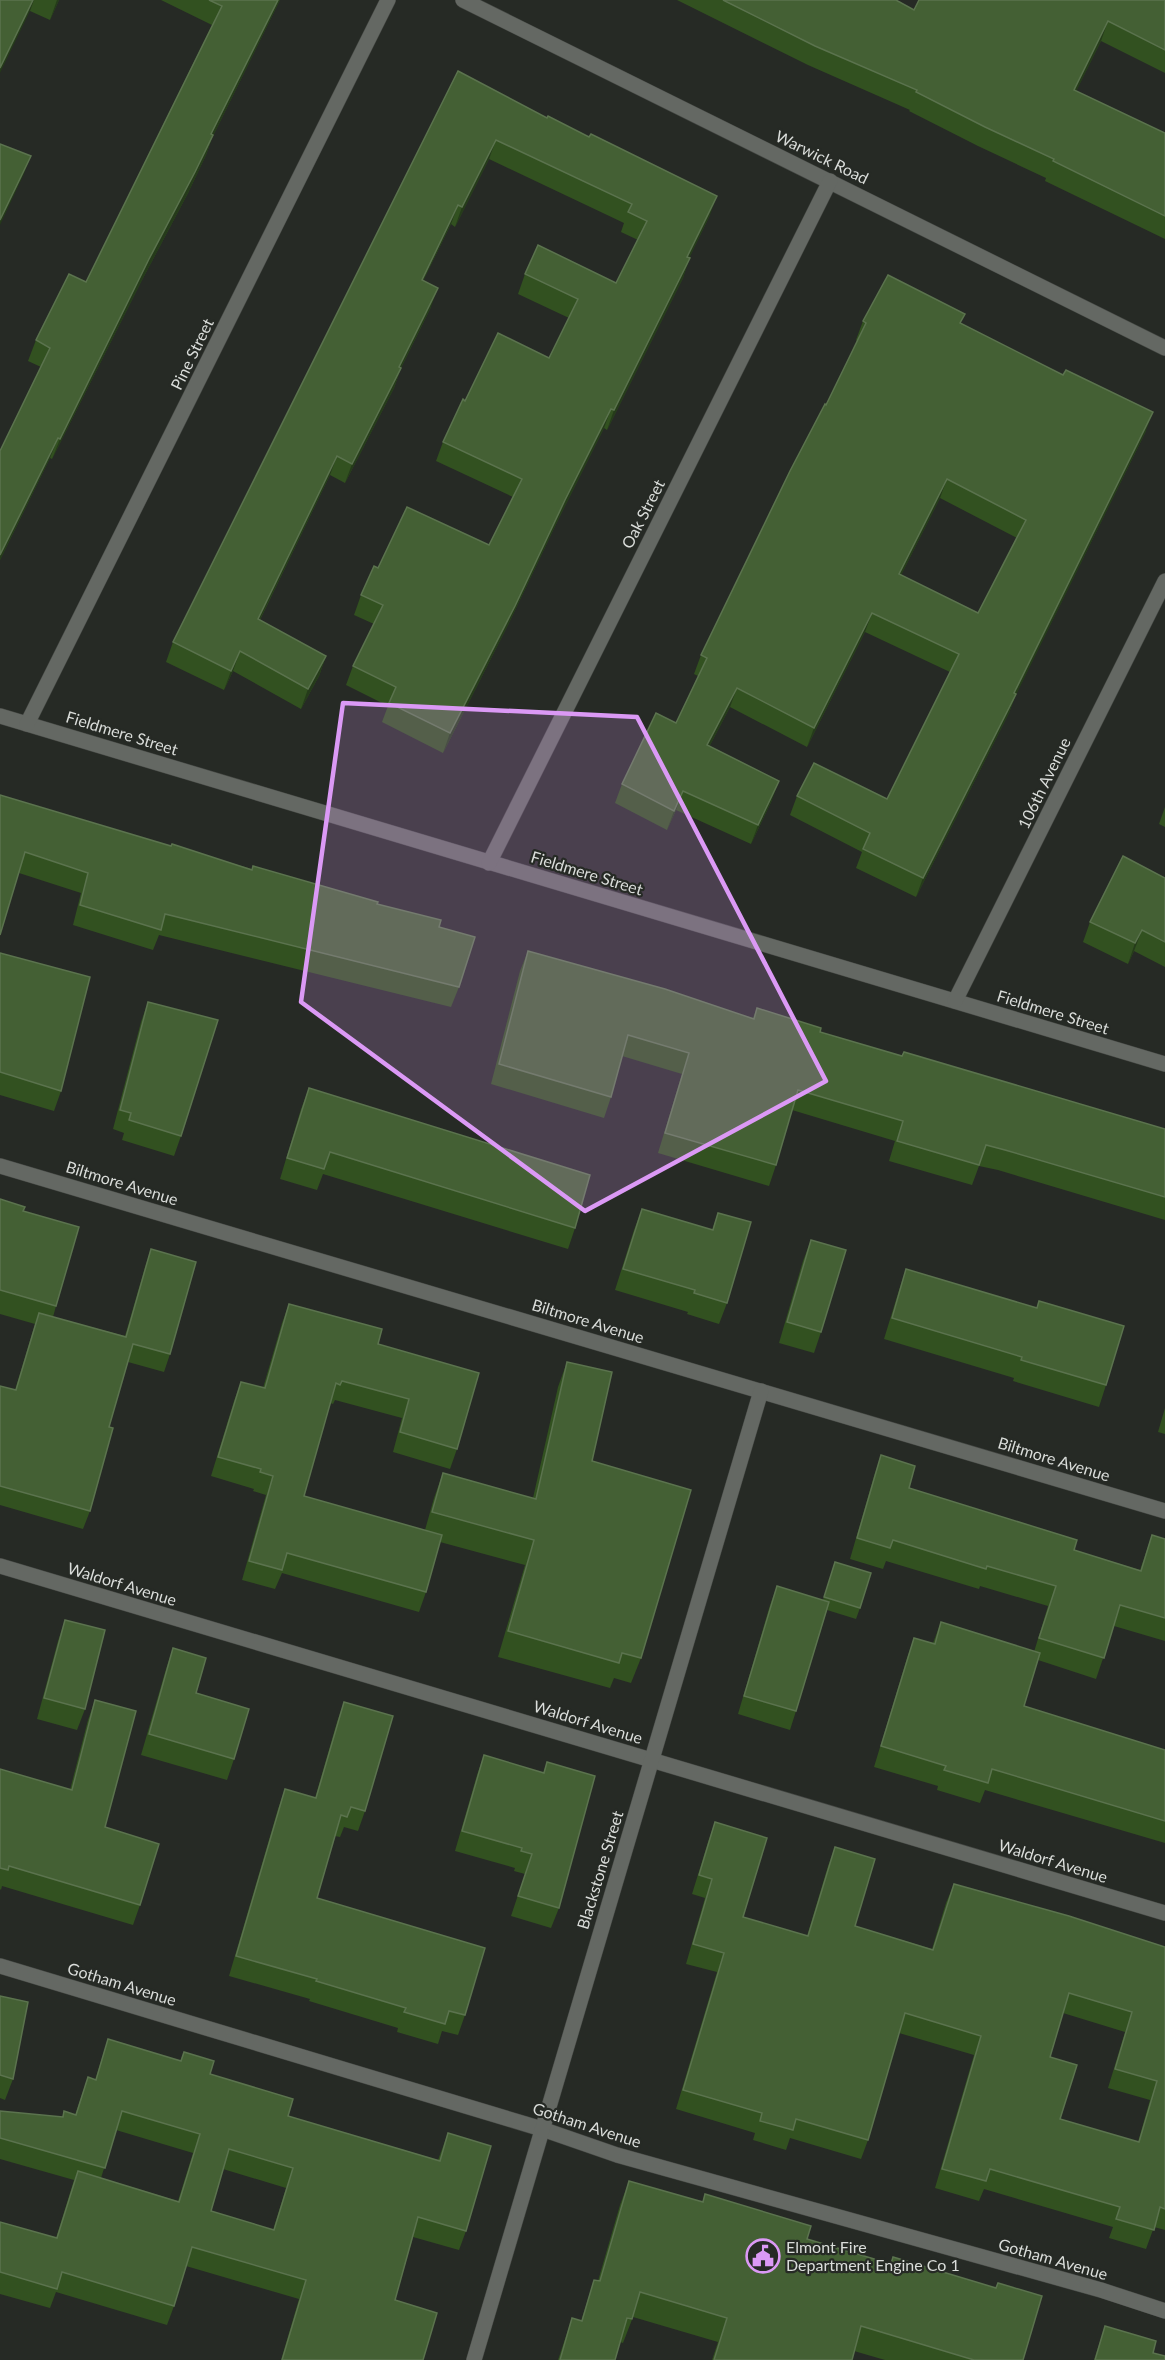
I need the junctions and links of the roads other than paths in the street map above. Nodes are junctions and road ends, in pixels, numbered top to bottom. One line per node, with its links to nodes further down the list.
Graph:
1 (388, 0): 7 (street, Pine Street)
2 (463, 0): 3 (street, Warwick Road)
3 (830, 181): 4 (street, Warwick Road); 8 (street, Oak Street)
4 (1165, 348)
5 (1165, 581): 9 (street, 106th Avenue)
6 (0, 716): 7 (street, Fieldmere Street)
7 (27, 724): 8 (street, Fieldmere Street)
8 (489, 863): 9 (street, Fieldmere Street)
9 (956, 1001): 10 (street, Fieldmere Street)
10 (1165, 1064)
11 (0, 1166): 12 (street, Biltmore Avenue)
12 (761, 1391): 13 (street, Biltmore Avenue); 15 (street, Blackstone Street)
13 (1165, 1511)
14 (0, 1566): 15 (street, Waldorf Avenue)
15 (652, 1760): 16 (street, Waldorf Avenue); 18 (street, Blackstone Street)
16 (1165, 1913)
17 (0, 1966): 18 (street, Gotham Avenue)
18 (542, 2129): 19 (street, Gotham Avenue); 20 (street, Blackstone Street)
19 (1165, 2311)
20 (474, 2360)

